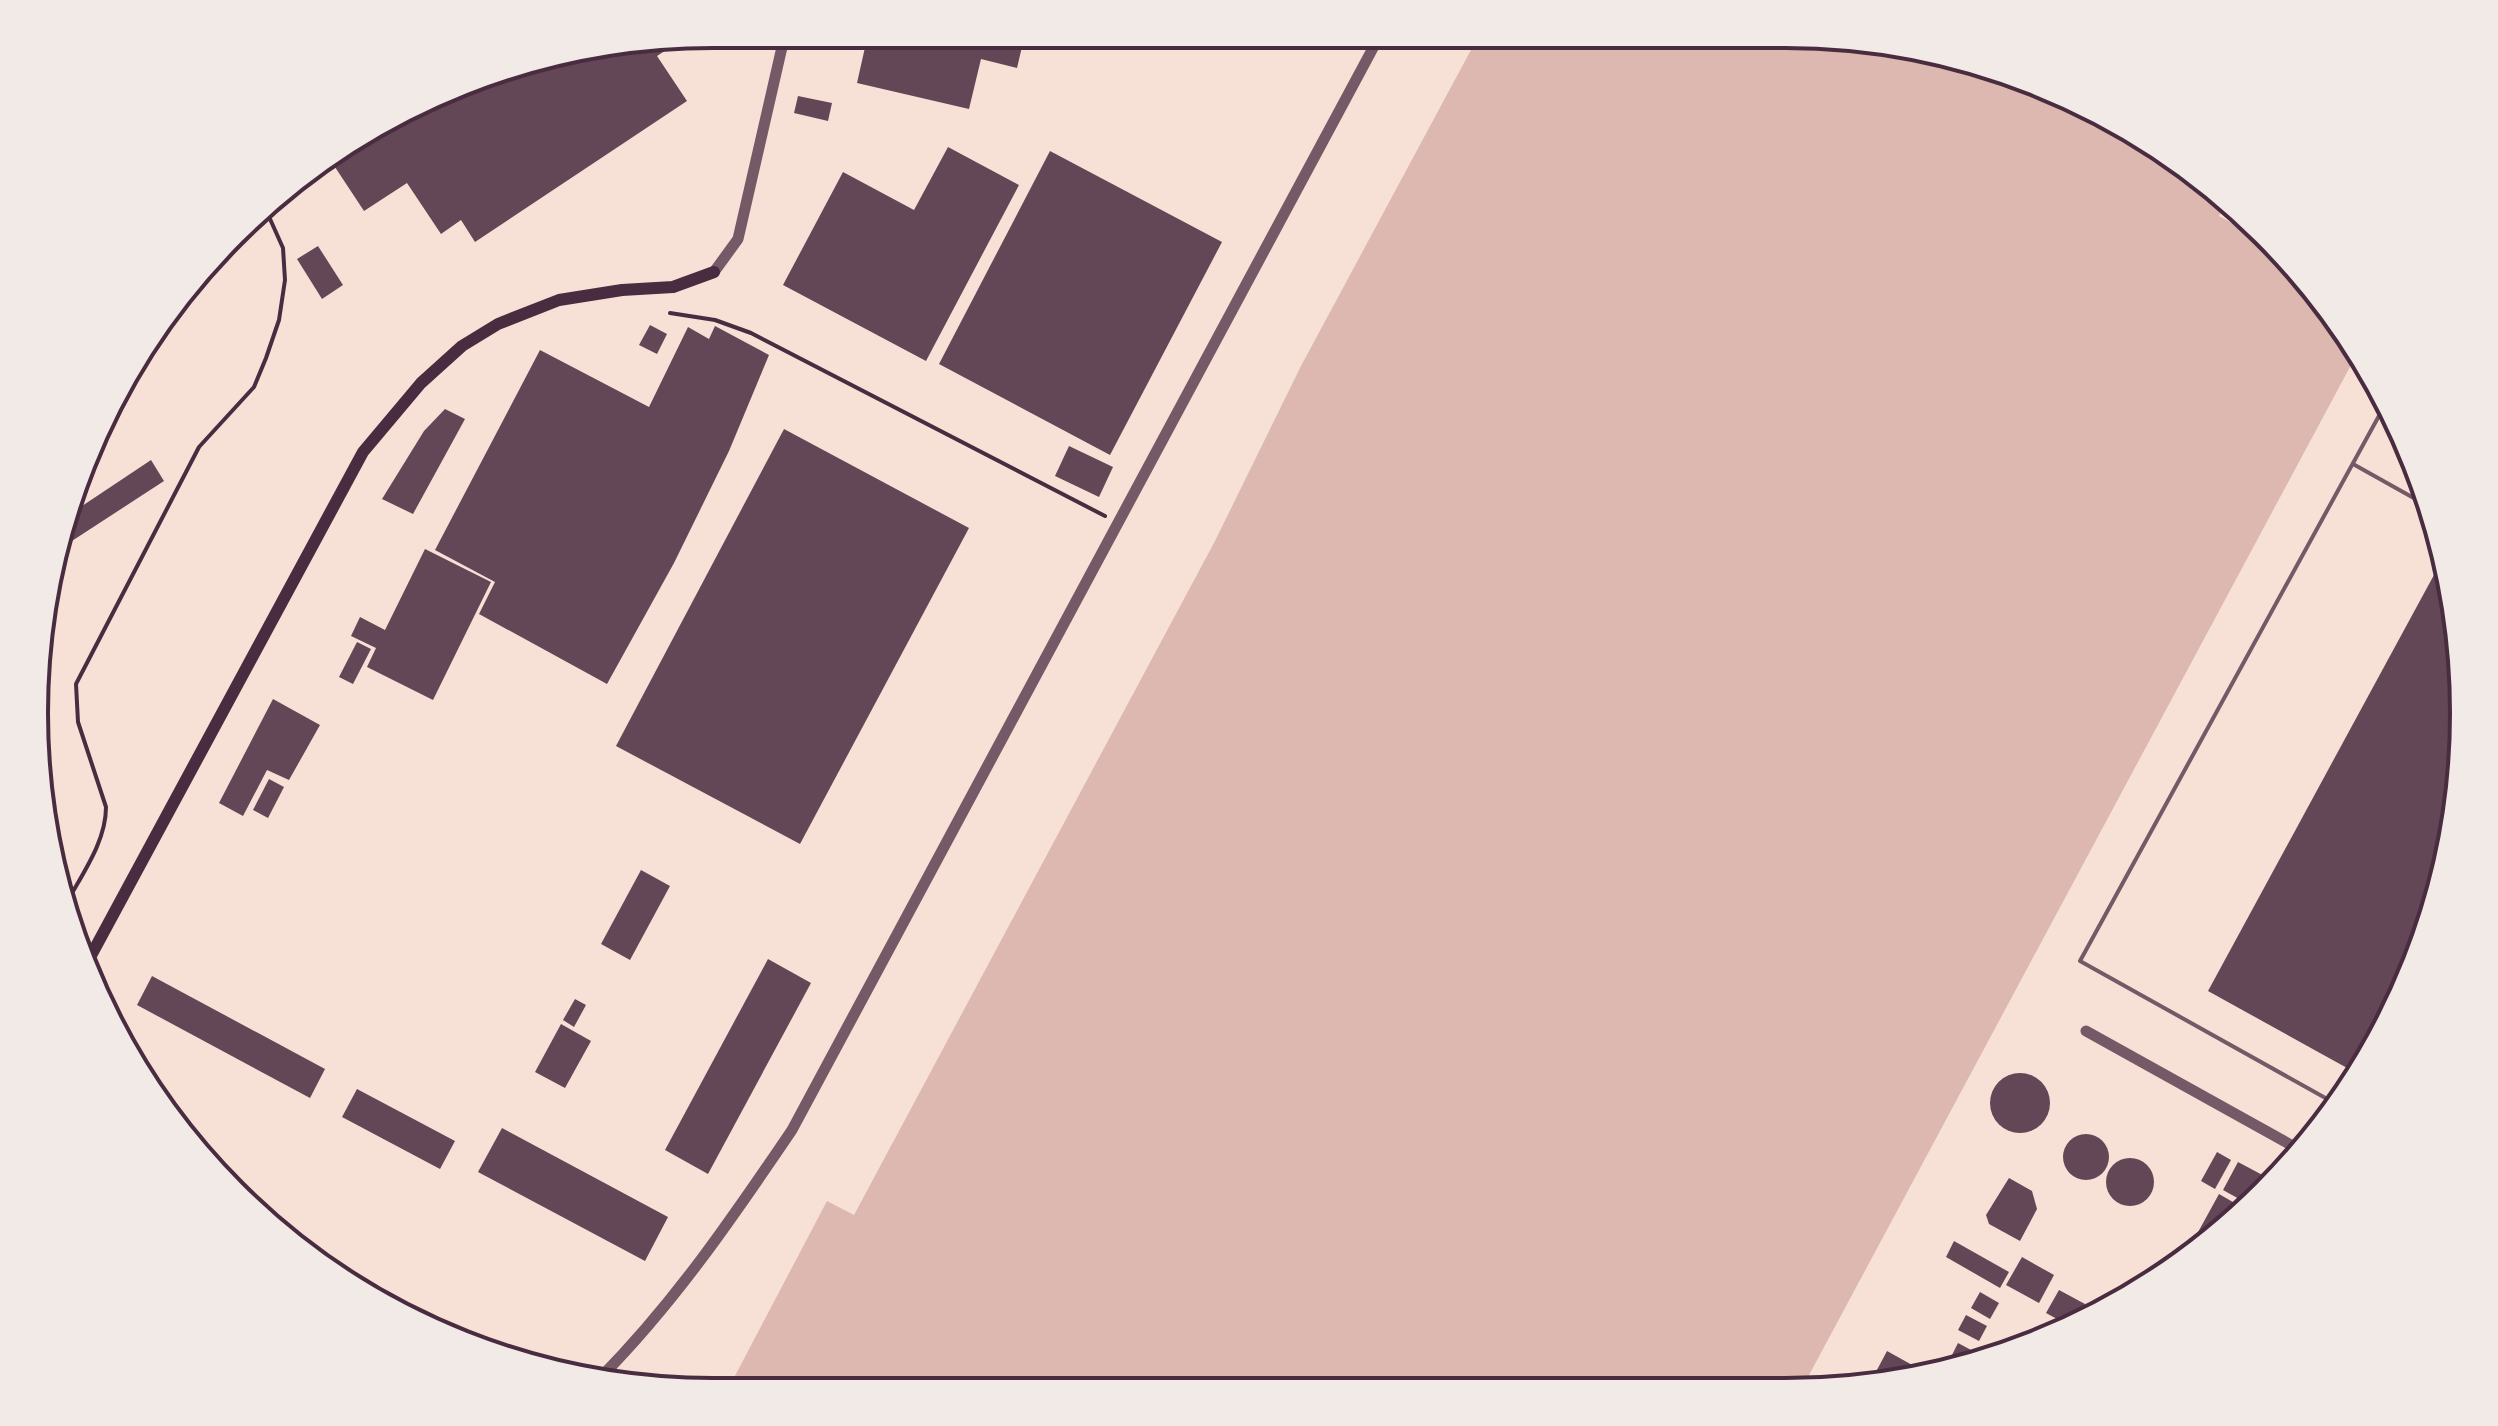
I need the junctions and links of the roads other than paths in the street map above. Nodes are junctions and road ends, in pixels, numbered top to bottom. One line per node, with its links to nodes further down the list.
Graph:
1 (782, 48): 3 (street)
2 (1373, 48): 11 (street)
3 (714, 272): 7 (main road)
4 (2379, 416): 5 (lane)
5 (2353, 464): 6 (lane); 9 (lane)
6 (2415, 499)
7 (93, 952)
8 (2086, 1031): 10 (street)
9 (2326, 1099)
10 (2290, 1145)
11 (608, 1369)

